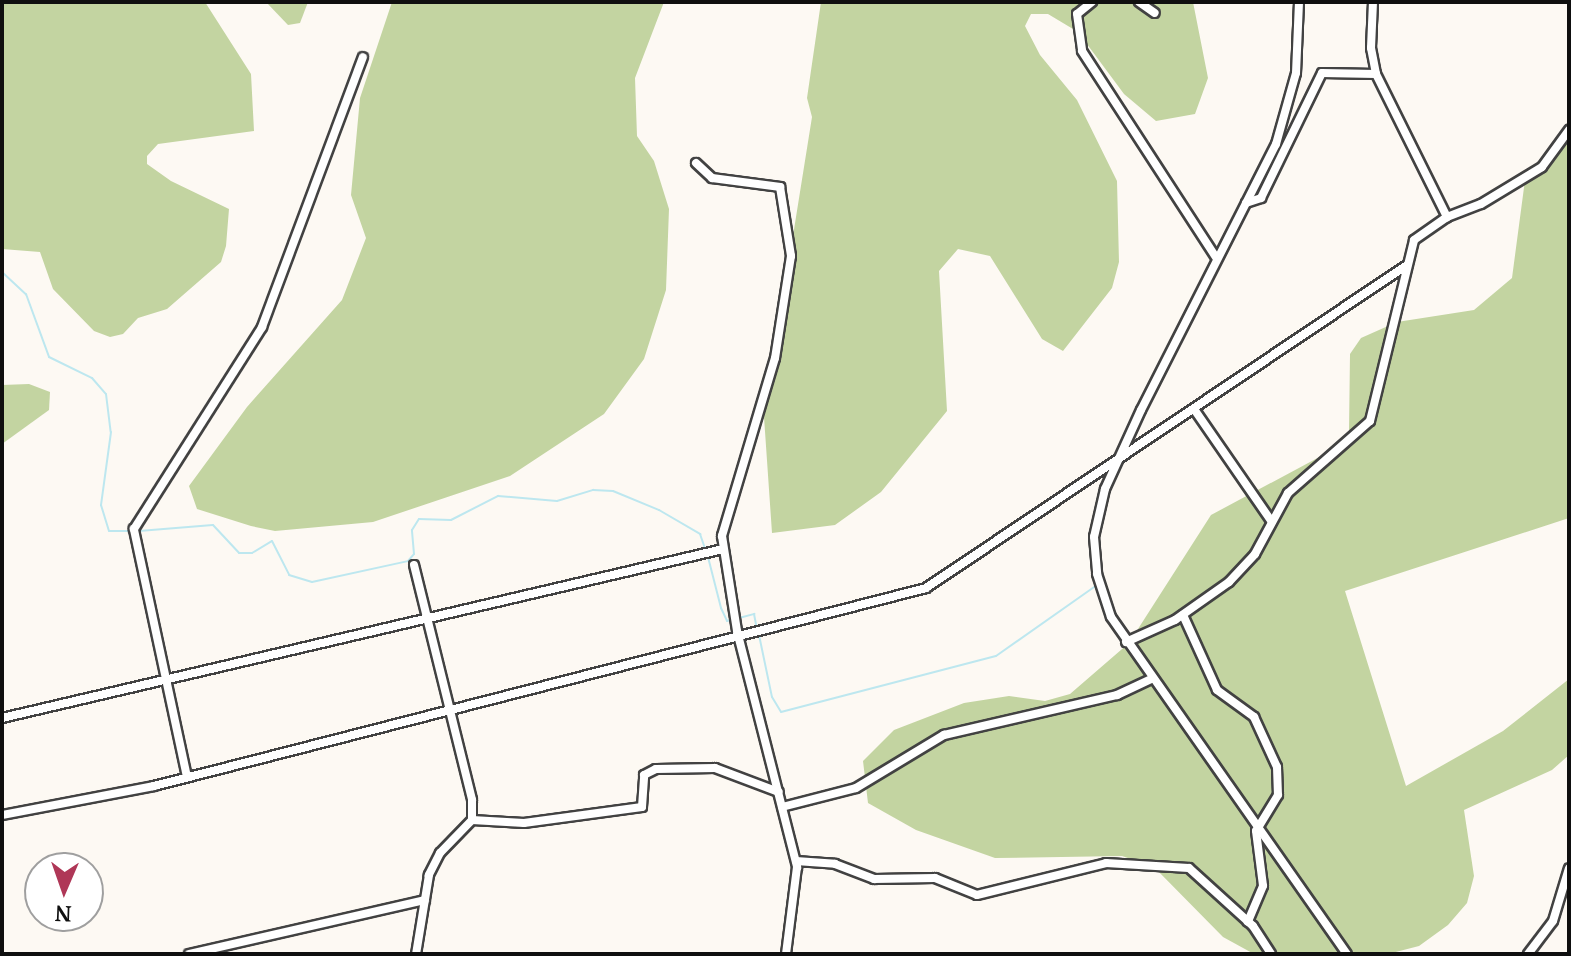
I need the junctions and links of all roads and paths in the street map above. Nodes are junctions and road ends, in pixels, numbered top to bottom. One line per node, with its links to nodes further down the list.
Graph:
1 (1092, 2): 12 (street)
2 (1139, 2): 5 (street)
3 (1299, 2): 10 (street)
4 (1373, 2): 7 (street)
5 (1155, 13)
6 (363, 57): 23 (street)
7 (1376, 74): 10 (street); 11 (street)
8 (1569, 130): 11 (street)
9 (696, 163): 17 (street)
10 (1246, 203): 12 (street)
11 (1447, 217): 13 (street)
12 (1216, 257): 15 (street)
13 (1407, 265): 14 (street); 16 (street)
14 (1194, 409): 15 (street); 16 (street)
15 (1120, 455): 21 (street); 22 (street)
16 (1272, 522): 19 (street)
17 (723, 549): 20 (street); 21 (street)
18 (414, 565): 20 (street)
19 (1183, 615): 22 (street); 32 (street)
20 (425, 617): 23 (street); 25 (street)
21 (740, 637): 25 (street); 28 (street)
22 (1126, 642): 24 (street)
23 (165, 679): 26 (street); 27 (street)
24 (1152, 679): 29 (street); 32 (street)
25 (449, 712): 27 (street); 31 (street)
26 (2, 718)
27 (187, 777): 30 (street)
28 (779, 792): 29 (street); 31 (street)
29 (782, 807): 33 (street)
30 (2, 815)
31 (472, 820): 36 (street)
32 (1258, 824): 37 (street); 42 (street)
33 (796, 861): 37 (street); 40 (street)
34 (1569, 868): 35 (street)
35 (1565, 897): 43 (street)
36 (425, 900): 38 (street); 39 (street)
37 (1248, 922): 41 (street)
38 (189, 954)
39 (416, 954)
40 (786, 954)
41 (1271, 954)
42 (1347, 954)
43 (1528, 954)

